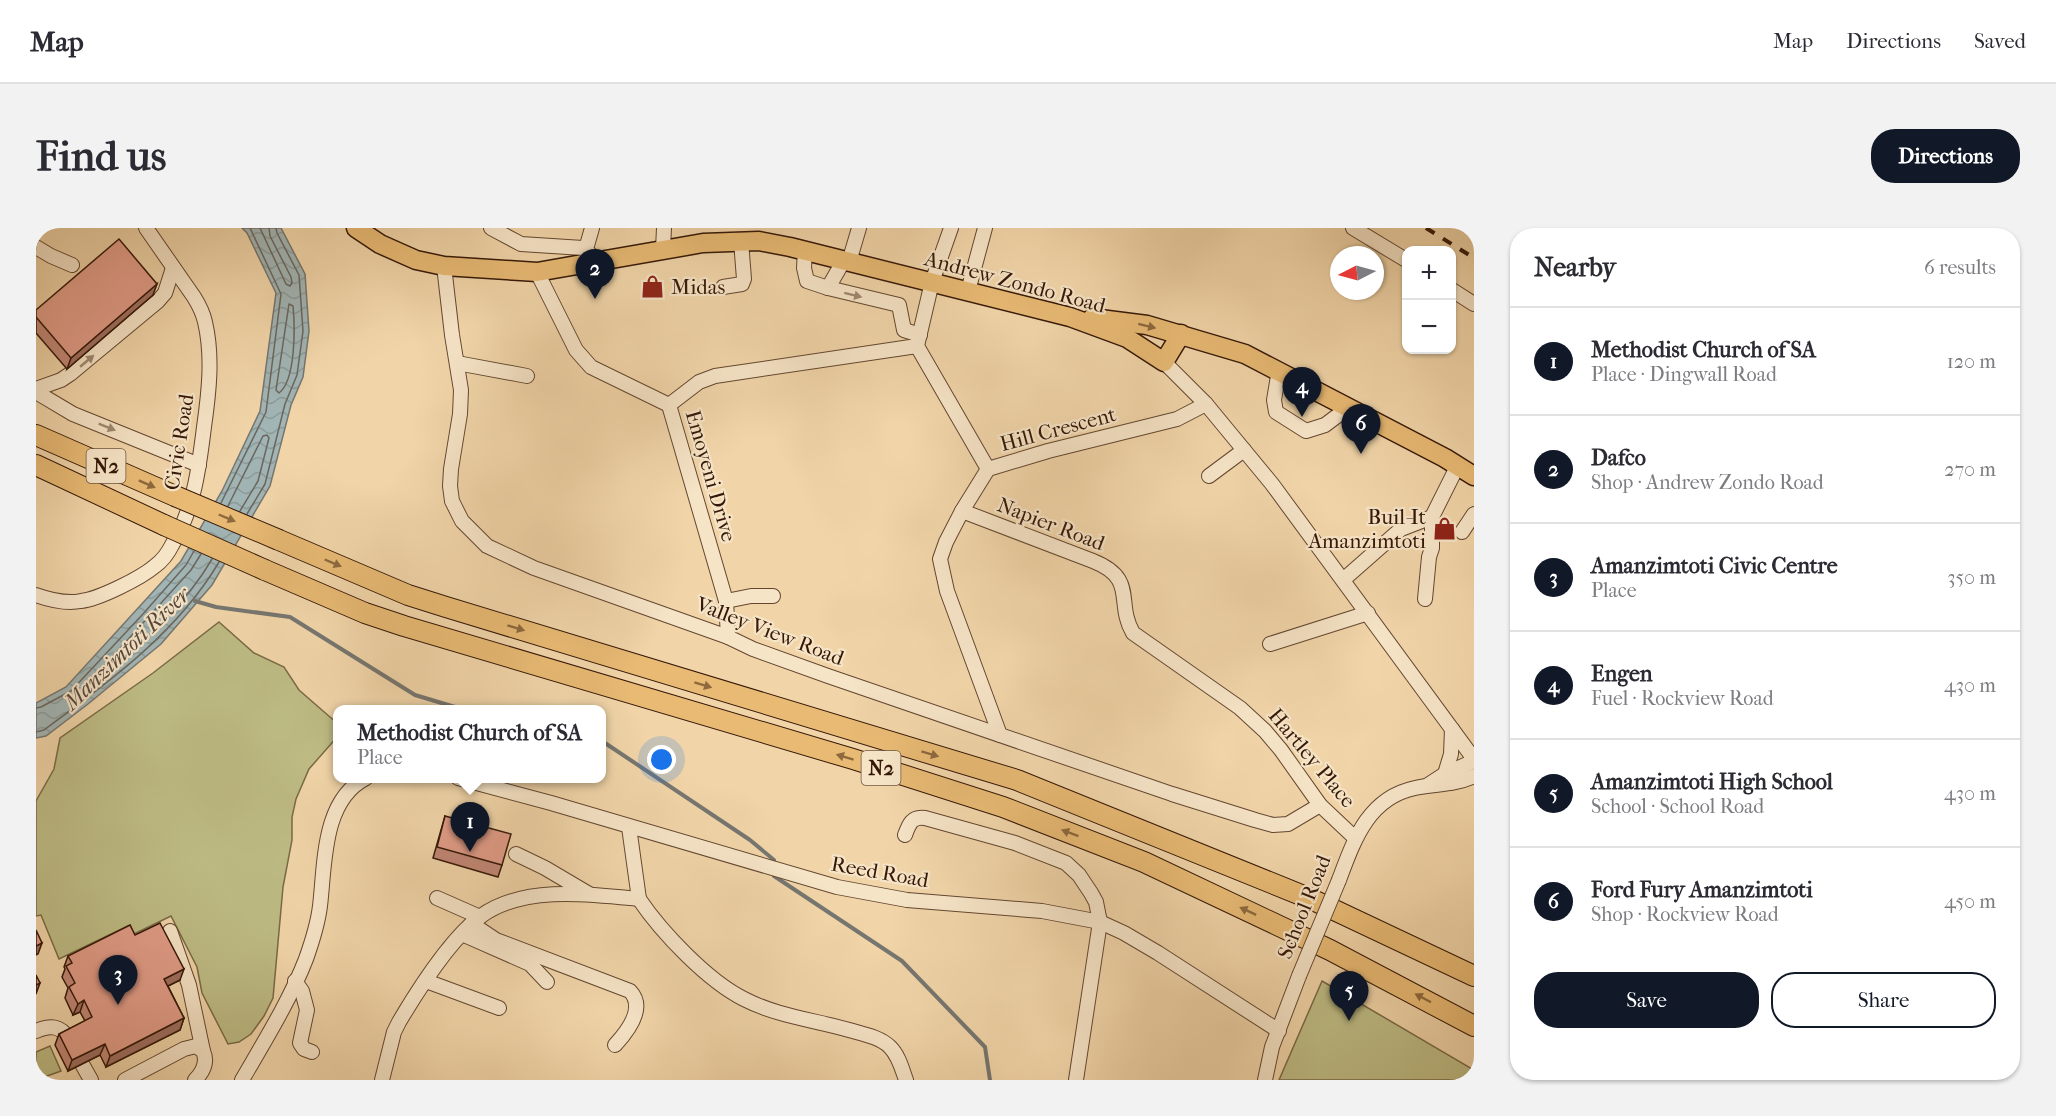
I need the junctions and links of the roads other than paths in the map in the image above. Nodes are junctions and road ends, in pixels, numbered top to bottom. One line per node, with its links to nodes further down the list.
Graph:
1 (146, 228): 19 (street, Civic Road)
2 (356, 228): 18 (main road, Andrew Zondo Road)
3 (491, 228): 14 (street)
4 (592, 228): 14 (street)
5 (664, 228): 12 (street)
6 (859, 228): 16 (street)
7 (951, 228): 21 (street)
8 (985, 228): 24 (street)
9 (1353, 228): 15 (street)
10 (754, 237): 12 (main road, Andrew Zondo Road); 13 (main road, Andrew Zondo Road); 22 (street)
11 (36, 247): 17 (street)
12 (663, 249): 14 (main road, Andrew Zondo Road)
13 (805, 250): 16 (main road, Andrew Zondo Road); 23 (street)
14 (592, 255): 20 (main road, Andrew Zondo Road)
15 (1402, 257)
16 (846, 261): 21 (main road, Andrew Zondo Road); 23 (street)
17 (72, 265)
18 (444, 266): 20 (main road, Andrew Zondo Road); 31 (street, Valley View Road)
19 (173, 268): 34 (street, one-way to 19); 41 (street, Civic Road)
20 (537, 272): 36 (street)
21 (932, 282): 24 (main road, Andrew Zondo Road); 29 (street)
22 (723, 287)
23 (828, 288): 29 (street, one-way to 29)
24 (968, 291): 27 (main road, Andrew Zondo Road)
25 (1456, 293): 26 (street)
26 (1474, 304)
27 (1070, 317): 28 (main road, one-way to 28); 30 (main road, Andrew Zondo Road)
28 (1181, 334): 30 (main road); 32 (main road)
29 (918, 341): 36 (street, Emoyeni Drive); 43 (street)
30 (1164, 362): 35 (street, Andrew Zondo Road)
31 (457, 363): 33 (street); 56 (street, Valley View Road)
32 (1279, 370): 37 (main road); 37 (street)
33 (527, 376)
34 (36, 390): 41 (street, one-way to 41)
35 (1206, 404): 39 (street, Andrew Zondo Road); 43 (street, Hill Crescent)
36 (669, 405): 54 (street, Emoyeni Drive)
37 (1349, 407): 42 (main road)
38 (36, 435): 80 (highway, N2, one-way to 80, bridge)
39 (1244, 450): 44 (street); 50 (street, Andrew Zondo Road)
40 (36, 465): 85 (highway, N2, one-way to 40, bridge)
41 (199, 465): 51 (street, Civic Road)
42 (1458, 465): 45 (main road); 48 (street)
43 (988, 469): 46 (street, Hill Crescent)
44 (1209, 476)
45 (1474, 476)
46 (962, 511): 58 (street, Napier Road); 60 (street, Hill Crescent)
47 (1474, 514): 49 (street)
48 (1432, 517): 50 (street); 53 (street)
49 (1462, 532)
50 (1343, 580): 55 (street, Andrew Zondo Road)
51 (36, 595)
52 (773, 596): 54 (street)
53 (1425, 599)
54 (726, 601): 56 (street, Emoyeni Drive)
55 (1368, 613): 57 (street); 59 (street, Andrew Zondo Road)
56 (728, 637): 60 (street, Valley View Road)
57 (1270, 644)
58 (1148, 645): 69 (street, Hartley Place)
59 (1452, 729): 61 (street, Andrew Zondo Road); 62 (street)
60 (1000, 735): 69 (street, Valley View Road)
61 (1474, 760): 62 (street, School Road)
62 (1445, 774): 67 (street, School Road)
63 (1474, 776): 66 (street, School Road)
64 (360, 783): 81 (street)
65 (477, 783): 70 (street, Reed Road)
66 (1456, 783): 67 (street, School Road); 68 (street)
67 (1426, 787): 72 (street, School Road)
68 (1474, 788)
69 (1320, 805): 72 (street, Hartley Place)
70 (629, 827): 76 (street); 77 (street, Reed Road)
71 (904, 835): 77 (street)
72 (1355, 838): 87 (street, School Road, bridge)
73 (516, 855): 74 (street)
74 (589, 894): 76 (street); 78 (street)
75 (437, 898): 78 (street)
76 (639, 899): 96 (street)
77 (1100, 922): 87 (street, Reed Road); 97 (street)
78 (472, 925): 82 (street); 83 (street); 89 (street)
79 (170, 931): 90 (street)
80 (1474, 976)
81 (295, 981): 91 (street); 94 (street)
82 (426, 981): 84 (street); 95 (street)
83 (547, 982)
84 (499, 1008)
85 (1474, 1026)
86 (36, 1031): 88 (street)
87 (1278, 1031): 98 (street, School Road)
88 (69, 1039)
89 (615, 1045)
90 (203, 1051): 92 (street); 93 (street)
91 (312, 1052)
92 (125, 1080)
93 (195, 1080)
94 (242, 1080)
95 (382, 1080)
96 (906, 1080)
97 (1076, 1080)
98 (1265, 1080)

